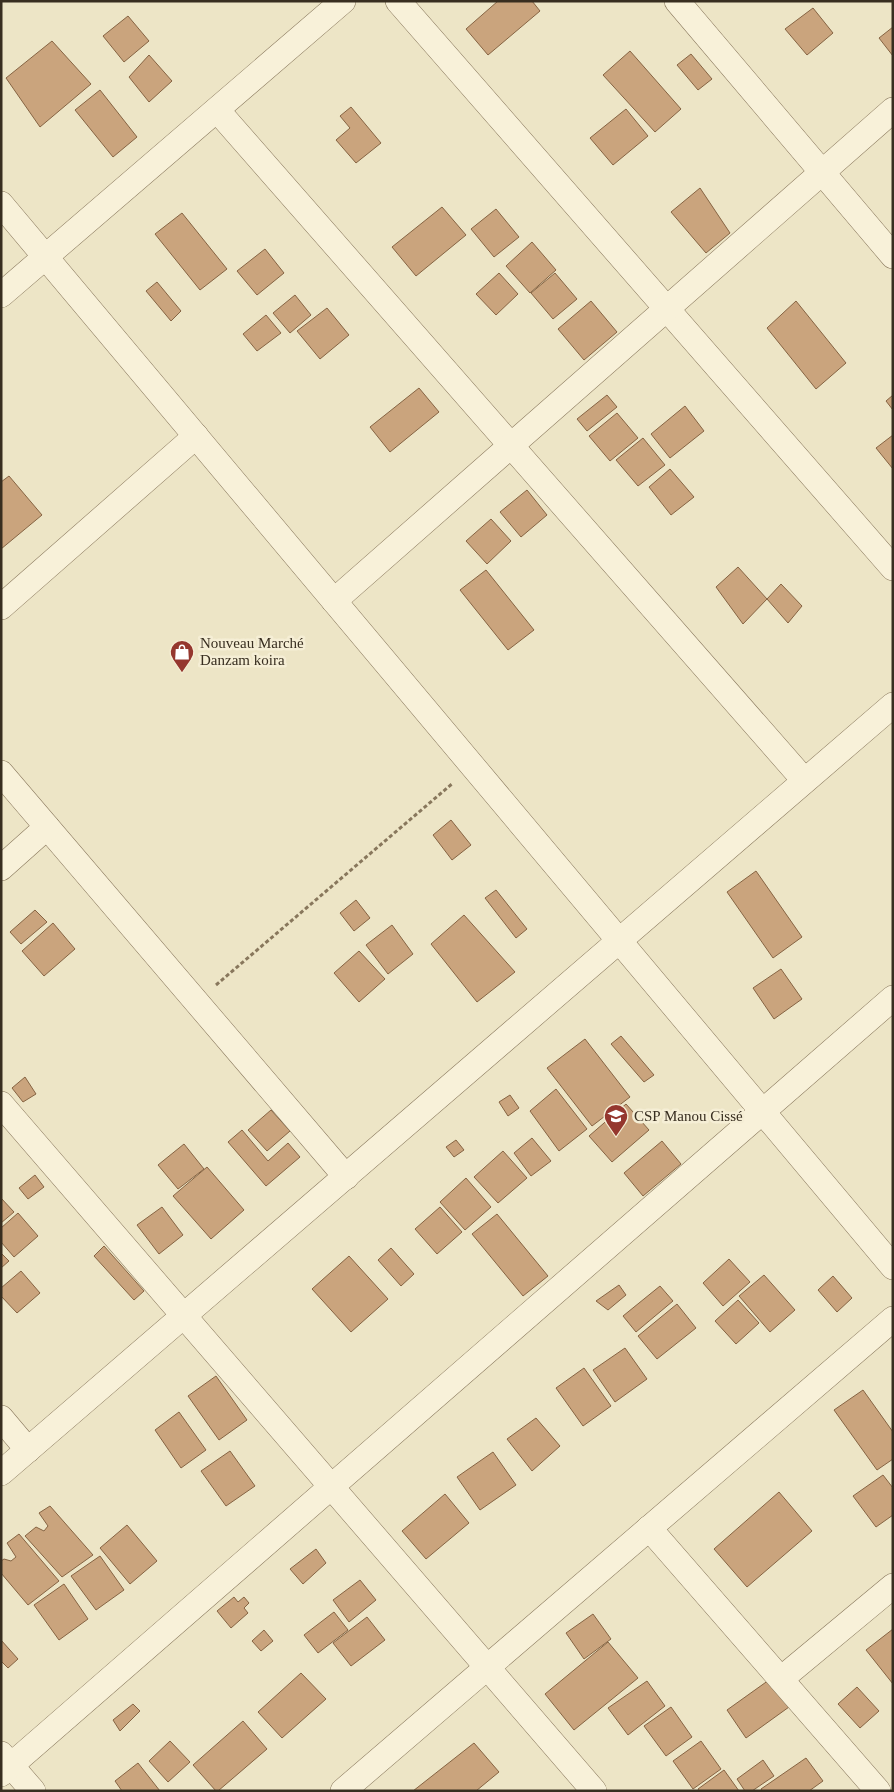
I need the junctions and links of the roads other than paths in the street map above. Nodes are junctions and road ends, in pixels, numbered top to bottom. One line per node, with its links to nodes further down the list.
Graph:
1 (343, 1): 4 (street)
2 (398, 1): 11 (street)
3 (677, 1): 6 (street)
4 (217, 110): 9 (street); 13 (street)
5 (893, 110): 6 (street)
6 (821, 173): 8 (street); 11 (street)
7 (1, 204): 9 (street)
8 (893, 256)
9 (46, 257): 10 (street); 12 (street)
10 (1, 295)
11 (666, 309): 13 (street); 14 (street)
12 (196, 436): 15 (street); 16 (street)
13 (511, 445): 15 (street); 19 (street)
14 (893, 568)
15 (334, 600): 22 (street)
16 (1, 607)
17 (893, 705): 19 (street)
18 (1, 773): 20 (street)
19 (804, 780): 22 (street)
20 (47, 827): 21 (street); 26 (street)
21 (1, 868)
22 (620, 942): 25 (street); 26 (street)
23 (893, 998): 25 (street)
24 (1, 1104): 28 (street)
25 (762, 1112): 27 (street); 33 (street)
26 (346, 1177): 28 (street)
27 (893, 1267)
28 (184, 1316): 31 (street); 33 (street)
29 (893, 1320): 34 (street)
30 (1, 1418): 31 (street)
31 (28, 1450): 32 (street)
32 (1, 1474)
33 (331, 1486): 36 (street); 38 (street)
34 (649, 1528): 36 (street); 37 (street)
35 (893, 1586): 37 (street)
36 (487, 1667): 40 (street); 41 (street)
37 (781, 1679): 42 (street)
38 (4, 1764): 39 (street)
39 (33, 1791)
40 (344, 1791)
41 (594, 1791)
42 (878, 1791)

